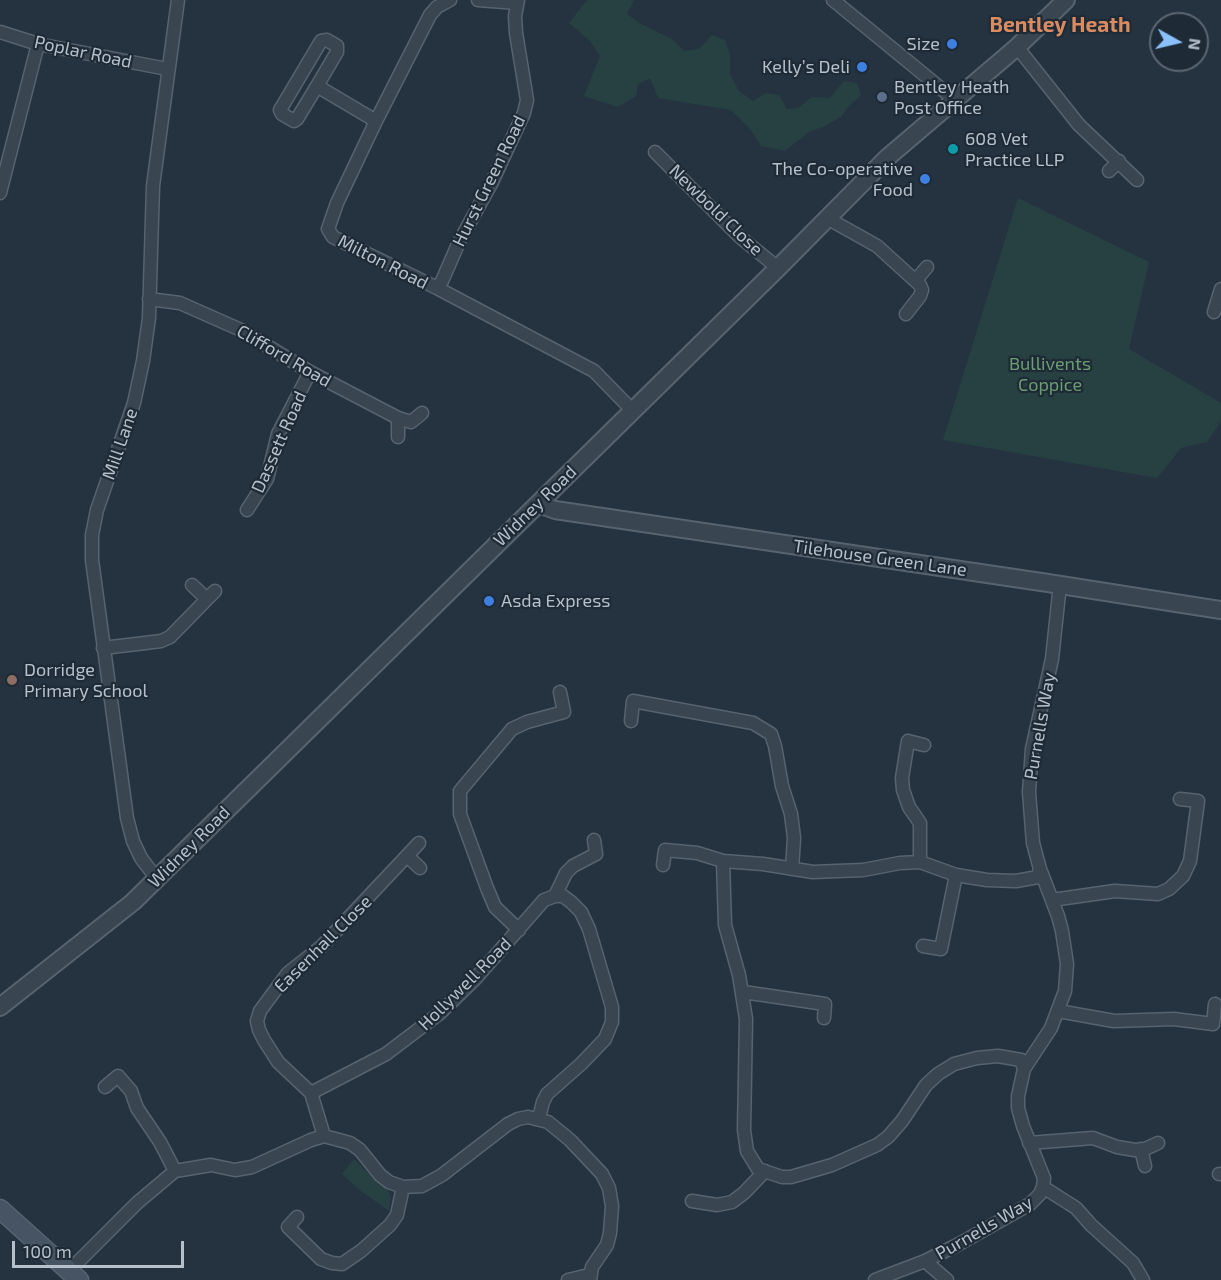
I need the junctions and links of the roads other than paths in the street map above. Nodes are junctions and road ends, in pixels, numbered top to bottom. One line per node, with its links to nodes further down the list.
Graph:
1 (178, 0): 10 (street, Mill Lane)
2 (450, 0): 13 (street, Milton Road)
3 (478, 0): 6 (street)
4 (833, 0): 12 (street)
5 (1063, 1): 9 (street, Widney Road)
6 (518, 2): 23 (street, Hurst Green Road)
7 (0, 32): 8 (street, Poplar Road)
8 (38, 44): 10 (street, Poplar Road); 18 (street)
9 (1017, 46): 12 (street, Widney Road); 15 (street)
10 (167, 69): 25 (street, Mill Lane)
11 (318, 86): 11 (street); 13 (street)
12 (955, 100): 19 (street, Widney Road)
13 (376, 121): 23 (street, Milton Road)
14 (655, 152): 21 (street, Newbold Close)
15 (1119, 161): 16 (street); 17 (street)
16 (1109, 171)
17 (1137, 180)
18 (0, 193)
19 (827, 218): 21 (street, Widney Road); 22 (street)
20 (927, 267): 22 (street)
21 (778, 268): 29 (street, Widney Road)
22 (916, 280): 27 (street)
23 (437, 288): 29 (street, Milton Road)
24 (1221, 289): 26 (street)
25 (149, 299): 28 (street, Clifford Road); 38 (street, Mill Lane)
26 (1214, 312)
27 (906, 314)
28 (310, 372): 31 (street, Clifford Road); 34 (street, Dassett Road)
29 (632, 410): 33 (street, Widney Road)
30 (422, 413): 31 (street)
31 (398, 418): 32 (street)
32 (398, 437)
33 (539, 504): 35 (street, Tilehouse Green Lane); 53 (street, Widney Road)
34 (247, 510)
35 (1060, 584): 37 (street, Tilehouse Green Lane); 50 (street, Purnells Way)
36 (192, 585): 38 (street)
37 (1221, 610)
38 (103, 648): 53 (street, Mill Lane)
39 (560, 692): 56 (street)
40 (631, 722): 51 (street)
41 (924, 745): 47 (street)
42 (1180, 799): 55 (street)
43 (594, 840): 54 (street, Hollywell Road)
44 (419, 843): 45 (street, Easenhall Close)
45 (407, 856): 49 (street); 65 (street, Easenhall Close)
46 (723, 861): 48 (street); 51 (street); 58 (street)
47 (920, 862): 51 (street); 52 (street)
48 (663, 865)
49 (420, 868)
50 (1040, 868): 52 (street); 55 (street, Purnells Way)
51 (792, 869)
52 (956, 875): 57 (street)
53 (157, 879): 60 (street, Widney Road)
54 (555, 896): 56 (street, Hollywell Road); 66 (street)
55 (1052, 900): 61 (street, Purnells Way)
56 (519, 930): 65 (street, Hollywell Road)
57 (923, 946)
58 (743, 992): 62 (street); 73 (street)
59 (1215, 1004): 61 (street)
60 (0, 1007)
61 (1058, 1011): 63 (street, Purnells Way)
62 (824, 1018)
63 (1024, 1069): 68 (street, Purnells Way); 73 (street)
64 (105, 1087): 72 (street)
65 (310, 1093): 67 (street)
66 (539, 1119): 74 (street); 81 (street)
67 (324, 1136): 72 (street); 74 (street)
68 (1029, 1143): 70 (street); 75 (street, Purnells Way)
69 (1158, 1143): 70 (street)
70 (1142, 1149): 71 (street)
71 (1145, 1166)
72 (175, 1171): 80 (street)
73 (765, 1172): 76 (street)
74 (403, 1187): 78 (street)
75 (1043, 1187): 79 (street, Purnells Way); 85 (street)
76 (699, 1206)
77 (0, 1209): 80 (main road)
78 (297, 1217)
79 (926, 1261): 83 (street, Purnells Way); 84 (street)
80 (74, 1276)
81 (589, 1278): 82 (street)
82 (568, 1280)
83 (875, 1280)
84 (947, 1280)
85 (1143, 1280)

